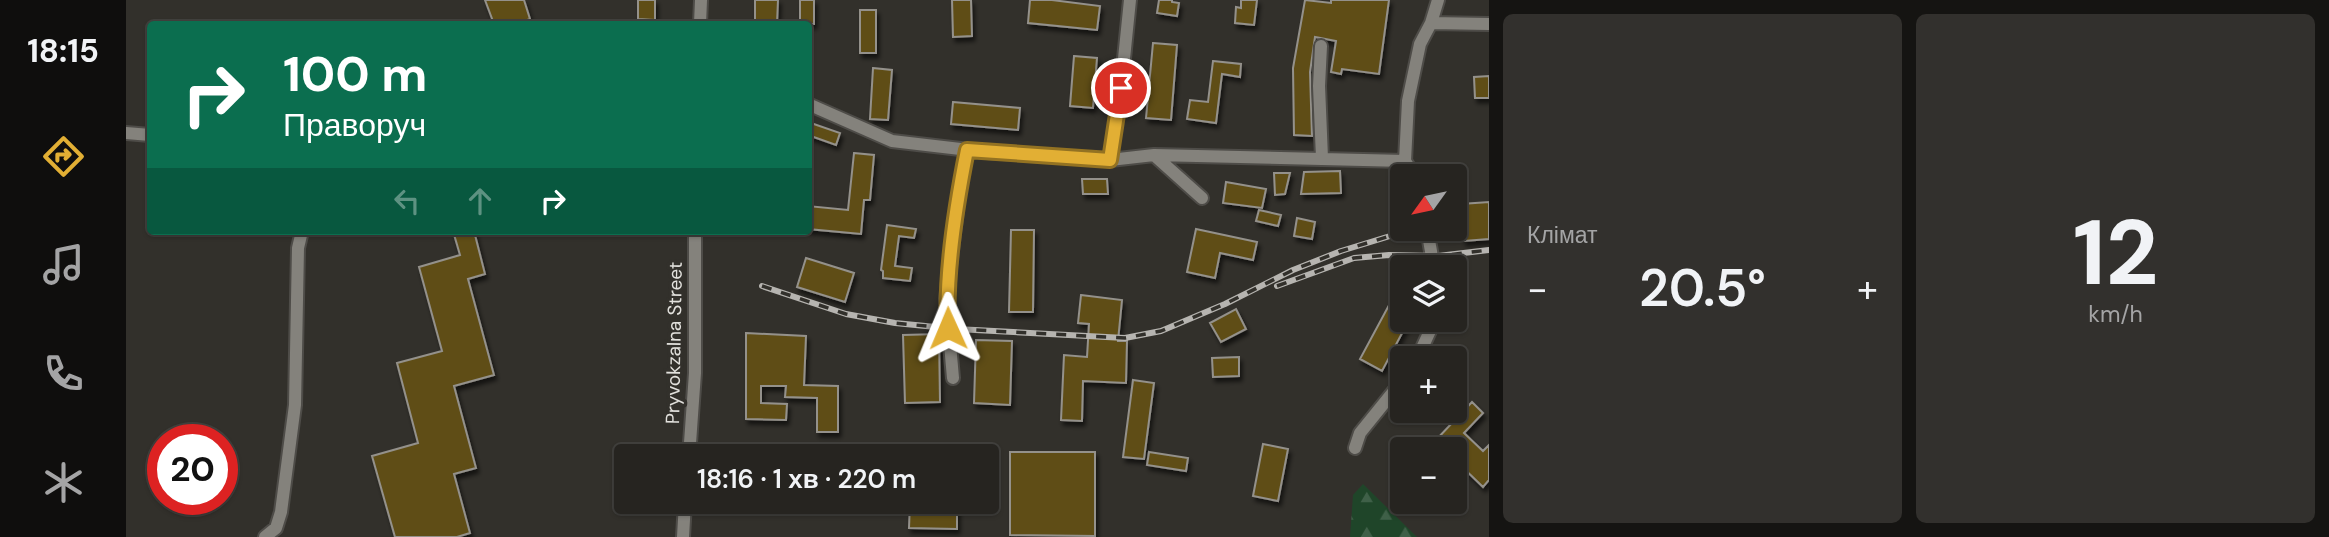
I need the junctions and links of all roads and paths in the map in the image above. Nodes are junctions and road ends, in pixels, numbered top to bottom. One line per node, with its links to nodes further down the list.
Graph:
1 (701, 0): 4 (street)
2 (1130, 0): 14 (street)
3 (1438, 0): 5 (street)
4 (700, 21)
5 (1431, 23): 6 (street); 15 (street)
6 (1489, 24)
7 (1321, 46): 13 (street)
8 (812, 106): 11 (street)
9 (126, 133): 10 (street)
10 (147, 135)
11 (967, 150): 14 (street); 20 (street)
12 (1154, 155): 13 (street); 14 (street); 17 (street)
13 (1322, 158): 15 (street)
14 (1110, 160)
15 (1405, 161): 16 (street)
16 (1407, 164)
17 (1202, 198)
18 (301, 235): 25 (street)
19 (695, 235): 22 (street, Pryvokzalna Street)
20 (953, 378)
21 (1390, 395): 23 (street)
22 (690, 444)
23 (1355, 448)
24 (684, 514): 26 (street)
25 (265, 537)
26 (683, 537)

